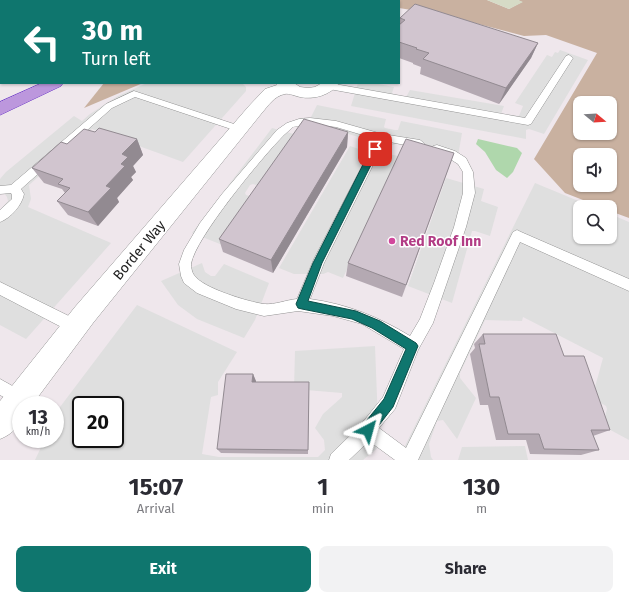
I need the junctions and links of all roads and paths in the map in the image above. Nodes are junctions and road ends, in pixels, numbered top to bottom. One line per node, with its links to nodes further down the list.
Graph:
1 (569, 58): 3 (lane)
2 (53, 84): 5 (highway)
3 (330, 84): 4 (street, Border Way)
4 (286, 85): 6 (street, Border Way)
5 (0, 109)
6 (240, 128): 8 (lane); 14 (street, Border Way)
7 (382, 137): 13 (lane); 13 (lane); 15 (lane)
8 (14, 189): 9 (lane); 10 (lane)
9 (0, 190)
10 (0, 217)
11 (629, 285): 23 (lane)
12 (0, 288): 14 (lane)
13 (302, 304): 15 (lane)
14 (76, 327): 18 (street, Border Way)
15 (412, 346): 21 (lane)
16 (0, 387): 17 (lane)
17 (16, 396)
18 (22, 396)
19 (12, 408): 20 (street, Border Way)
20 (0, 424)
21 (368, 430): 22 (lane); 23 (lane)
22 (337, 460)
23 (409, 460)

